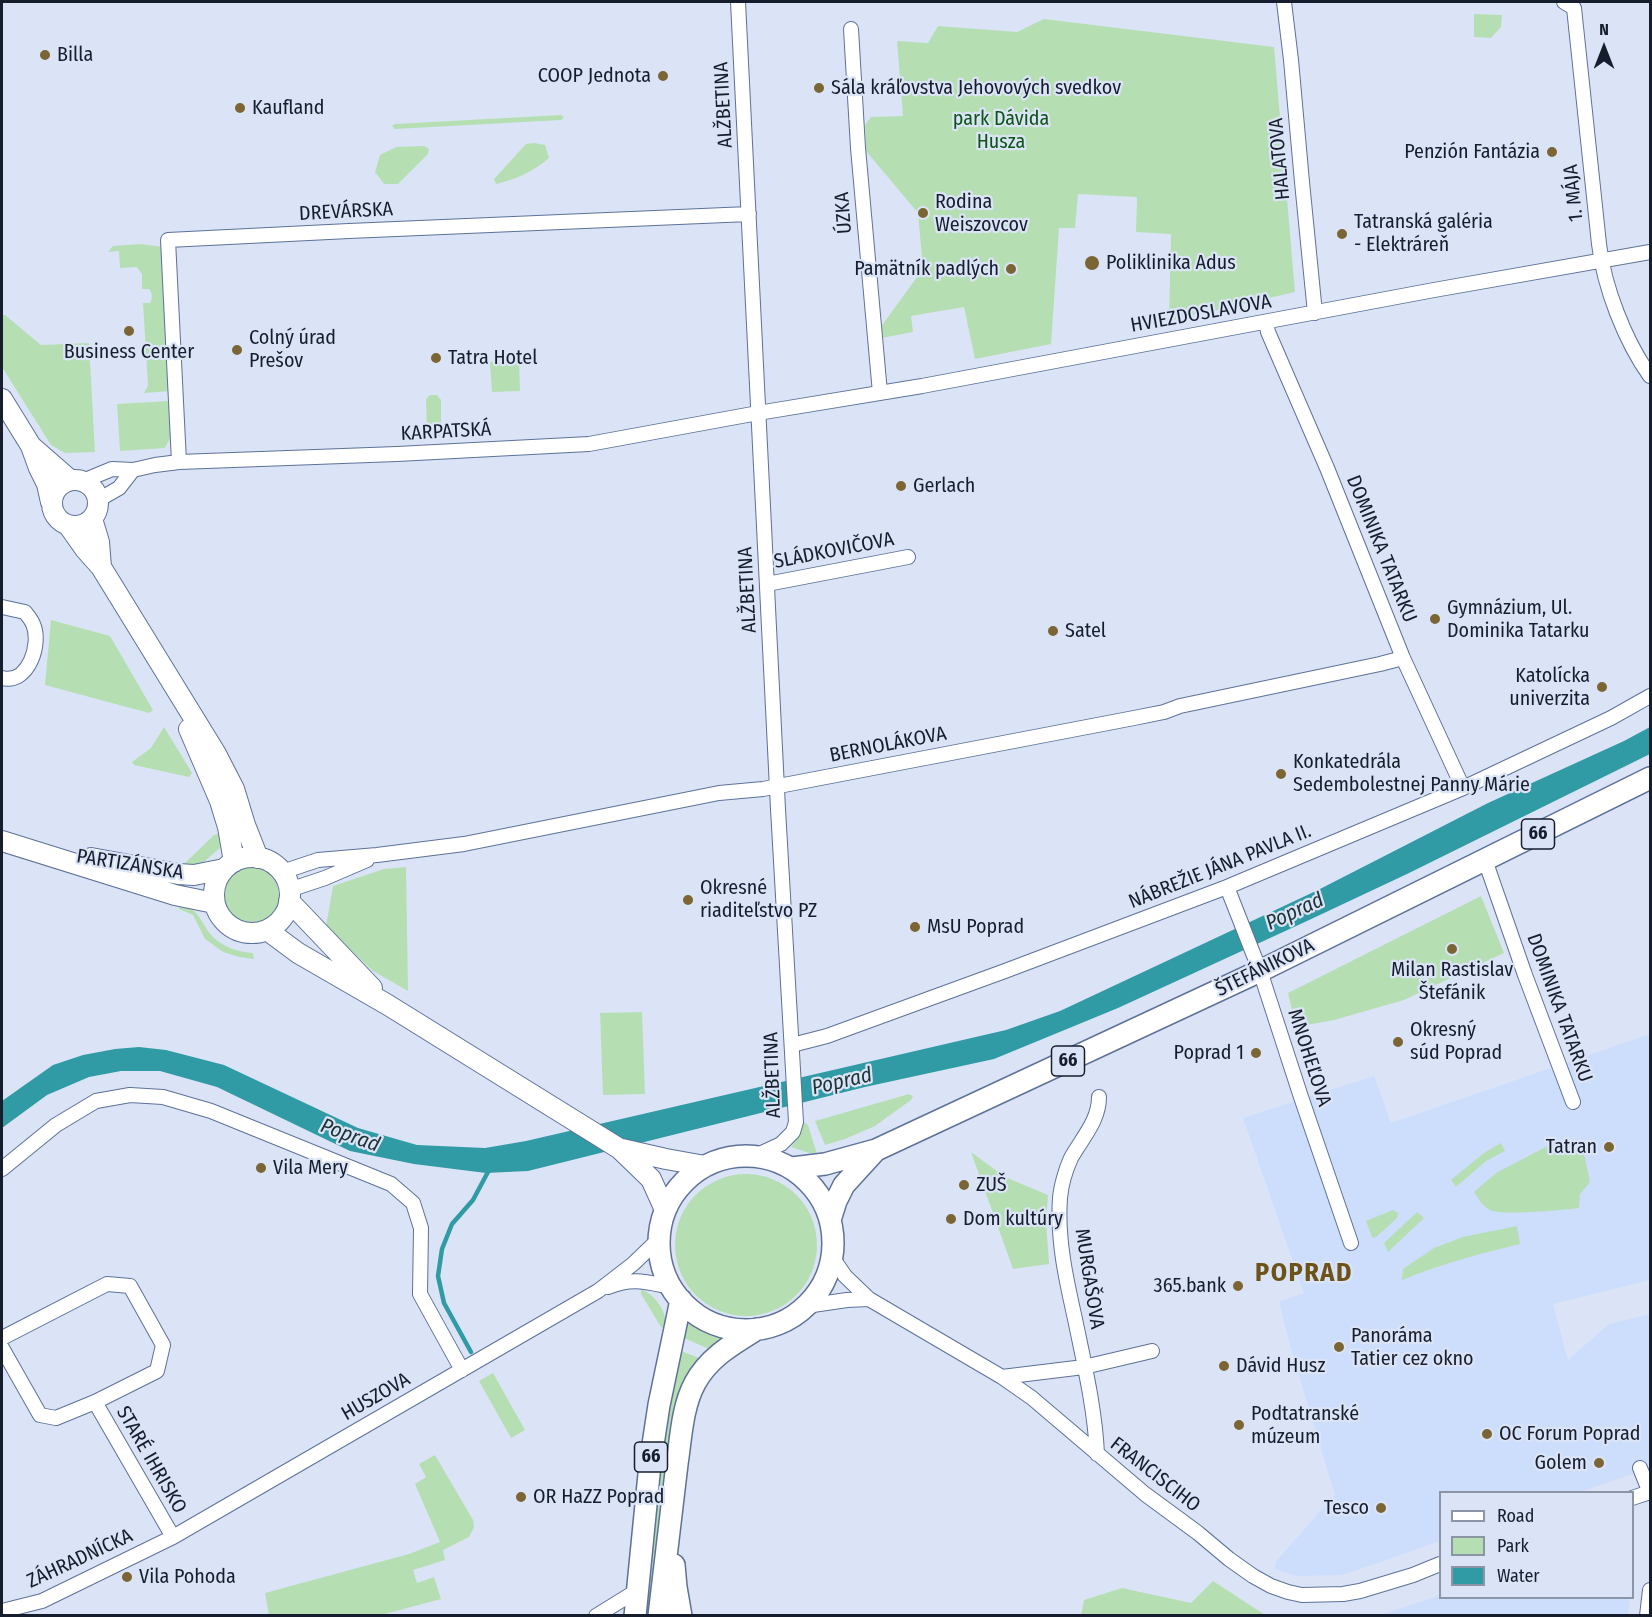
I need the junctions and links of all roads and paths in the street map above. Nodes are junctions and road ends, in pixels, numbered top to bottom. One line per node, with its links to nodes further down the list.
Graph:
1 (738, 2): 5 (street, ALŽBETINA)
2 (1284, 2): 8 (street, HALATOVA)
3 (1564, 2): 7 (street, 1. MÁJA)
4 (851, 29): 11 (street, ÚZKA)
5 (749, 214): 13 (street, ALŽBETINA); 15 (street, DREVÁRSKA)
6 (1650, 252): 7 (street, HVIEZDOSLAVOVA)
7 (1601, 260): 8 (street, HVIEZDOSLAVOVA); 10 (street, 1. MÁJA)
8 (1315, 313): 9 (street, HVIEZDOSLAVOVA)
9 (1266, 322): 11 (street, HVIEZDOSLAVOVA); 25 (street, DOMINIKA TATARKU)
10 (1650, 376)
11 (880, 393): 13 (street, HVIEZDOSLAVOVA)
12 (2, 399): 14 (street)
13 (758, 413): 15 (street, KARPATSKÁ); 23 (street, ALŽBETINA)
14 (31, 446): 17 (street); 18 (street)
15 (179, 462): 16 (street, KARPATSKÁ)
16 (134, 471): 17 (street, KARPATSKÁ); 19 (street)
17 (76, 480): 18 (street); 19 (street)
18 (51, 502): 20 (street)
19 (95, 510): 20 (street); 22 (street)
20 (68, 525): 22 (street)
21 (908, 557): 23 (street, SLÁDKOVIČOVA)
22 (101, 567): 26 (street)
23 (767, 584): 30 (street, ALŽBETINA)
24 (2, 607): 27 (street)
25 (1403, 658): 30 (street, BERNOLÁKOVA); 31 (street, DOMINIKA TATARKU)
26 (161, 664): 35 (street); 37 (street)
27 (2, 678)
28 (1650, 696): 31 (street, NÁBREŽIE JÁNA PAVLA II.)
29 (1650, 778): 36 (main road, ŠTEFÁNIKOVA / 66)
30 (778, 786): 34 (street, BERNOLÁKOVA); 44 (street, ALŽBETINA)
31 (1463, 788): 38 (street, NÁBREŽIE JÁNA PAVLA II.)
32 (2, 841): 33 (street, PARTIZÁNSKA)
33 (36, 851): 37 (street, PARTIZÁNSKA); 40 (street, PARTIZÁNSKA)
34 (377, 855): 39 (street, BERNOLÁKOVA); 39 (street, BERNOLÁKOVA)
35 (258, 858): 37 (street); 39 (street)
36 (1485, 860): 42 (main road, ŠTEFÁNIKOVA / 66); 46 (street, DOMINIKA TATARKU)
37 (229, 865): 40 (street)
38 (1227, 887): 42 (street, MNOHEĽOVA); 44 (street, NÁBREŽIE JÁNA PAVLA II.)
39 (287, 888): 41 (street); 43 (street)
40 (214, 903): 41 (street)
41 (267, 930): 43 (street)
42 (1257, 962): 48 (main road, ŠTEFÁNIKOVA / 66); 56 (street, MNOHEĽOVA)
43 (388, 1005): 47 (street)
44 (792, 1045): 49 (street, ALŽBETINA)
45 (1099, 1097): 66 (street, MURGAŠOVA)
46 (1574, 1102)
47 (620, 1149): 50 (street); 53 (street)
48 (876, 1150): 52 (main road, ŠTEFÁNIKOVA / 66); 54 (main road, ŠTEFÁNIKOVA / 66)
49 (755, 1156): 50 (main road, 66); 52 (main road, 66)
50 (705, 1166): 53 (main road, 66)
51 (2, 1168): 67 (street)
52 (792, 1168): 54 (main road, 66)
53 (665, 1210): 55 (main road, 66)
54 (830, 1220): 57 (main road, 66)
55 (659, 1239): 58 (street, HUSZOVA); 59 (main road, 66)
56 (1352, 1243)
57 (832, 1257): 60 (street, FRANCISCIHO); 61 (main road, 66)
58 (598, 1291): 59 (street, HUSZOVA); 67 (street, HUSZOVA)
59 (676, 1294): 62 (main road, 66); 77 (main road, 66)
60 (869, 1299): 61 (street); 68 (street, FRANCISCIHO)
61 (806, 1306): 62 (main road, 66)
62 (757, 1329): 74 (main road, 66)
63 (2, 1338): 69 (street, STARÉ IHRISKO)
64 (2, 1348): 69 (street, STARÉ IHRISKO)
65 (1152, 1351): 66 (street)
66 (1084, 1367): 68 (street); 70 (street, MURGAŠOVA)
67 (462, 1370): 75 (street, HUSZOVA)
68 (1002, 1377): 70 (street, FRANCISCIHO)
69 (95, 1402): 75 (street, STARÉ IHRISKO)
70 (1097, 1454): 76 (street, FRANCISCIHO)
71 (1640, 1468): 72 (street)
72 (1650, 1492): 73 (street)
73 (1634, 1497)
74 (670, 1520): 82 (main road, 66); 83 (main road)
75 (173, 1537): 79 (street, ZÁHRADNÍCKA)
76 (1439, 1564)
77 (638, 1590): 80 (street); 81 (main road, 66)
78 (1650, 1590): 84 (street)
79 (3, 1612)
80 (596, 1616)
81 (635, 1616)
82 (659, 1616)
83 (681, 1616)
84 (1647, 1616)

